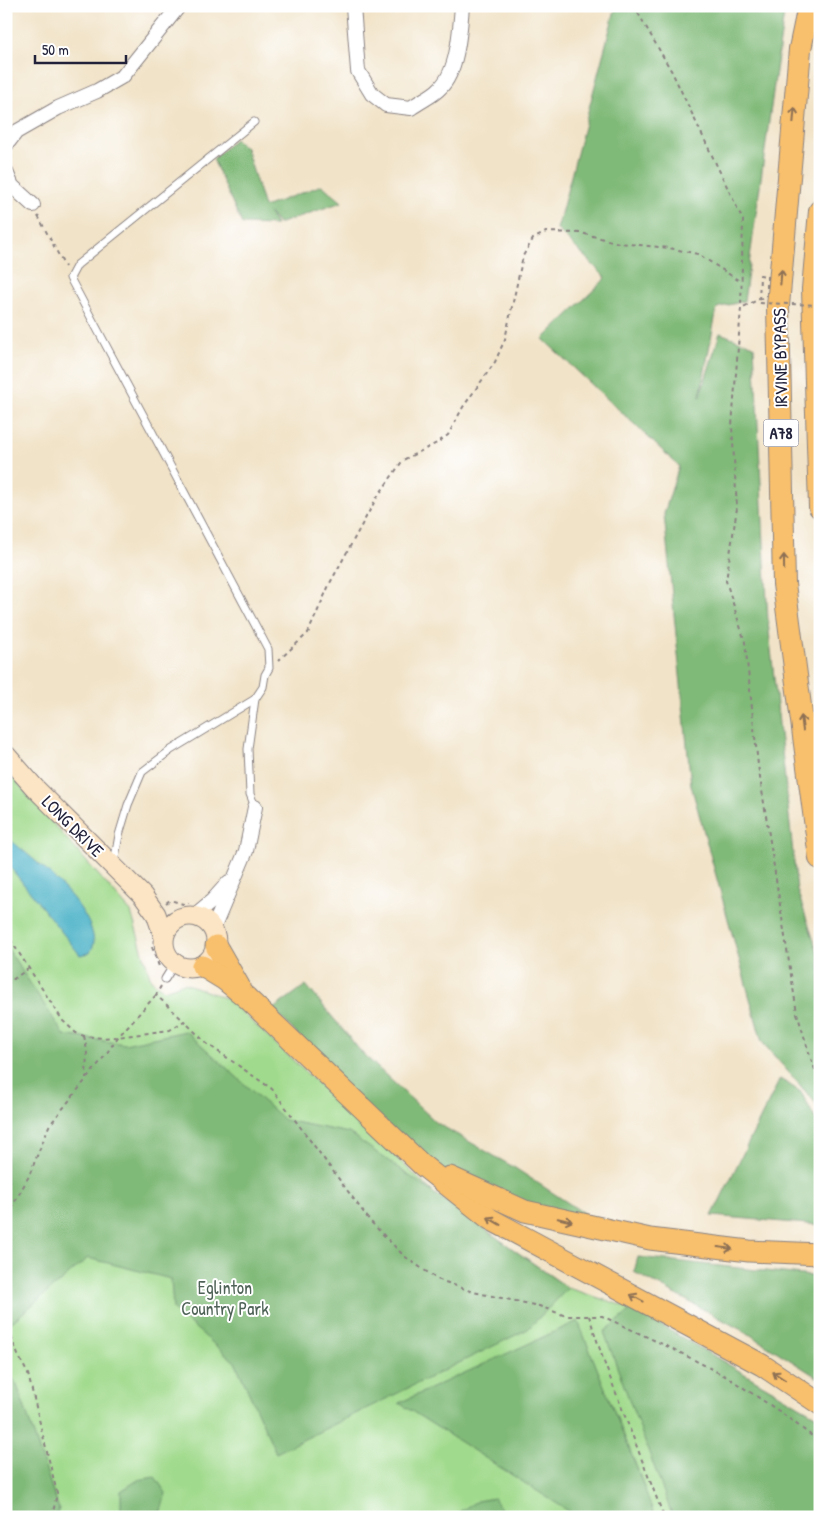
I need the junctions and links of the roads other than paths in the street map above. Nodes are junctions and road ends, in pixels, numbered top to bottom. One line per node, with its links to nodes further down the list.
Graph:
1 (179, 6): 6 (street)
2 (353, 6): 3 (street)
3 (462, 6)
4 (809, 6): 14 (highway, IRVINE BYPASS / A78, one-way to 4)
5 (254, 122): 11 (lane)
6 (6, 145)
7 (6, 172): 8 (street)
8 (33, 205)
9 (820, 211): 10 (highway, IRVINE BYPASS / A78)
10 (820, 507)
11 (255, 699): 13 (lane); 15 (lane)
12 (6, 754): 15 (main road, LONG DRIVE)
13 (255, 807): 16 (street)
14 (820, 858)
15 (113, 866): 17 (main road, LONG DRIVE)
16 (234, 876): 18 (street); 20 (street)
17 (142, 896): 18 (main road, LONG DRIVE); 19 (main road, LONG DRIVE)
18 (188, 916): 19 (main road); 20 (main road)
19 (164, 937): 21 (main road)
20 (215, 938): 21 (main road); 22 (main road)
21 (202, 966): 22 (main road)
22 (247, 998): 23 (main road)
23 (422, 1165): 24 (main road, one-way to 24); 25 (main road, one-way to 23)
24 (820, 1254)
25 (820, 1404)

